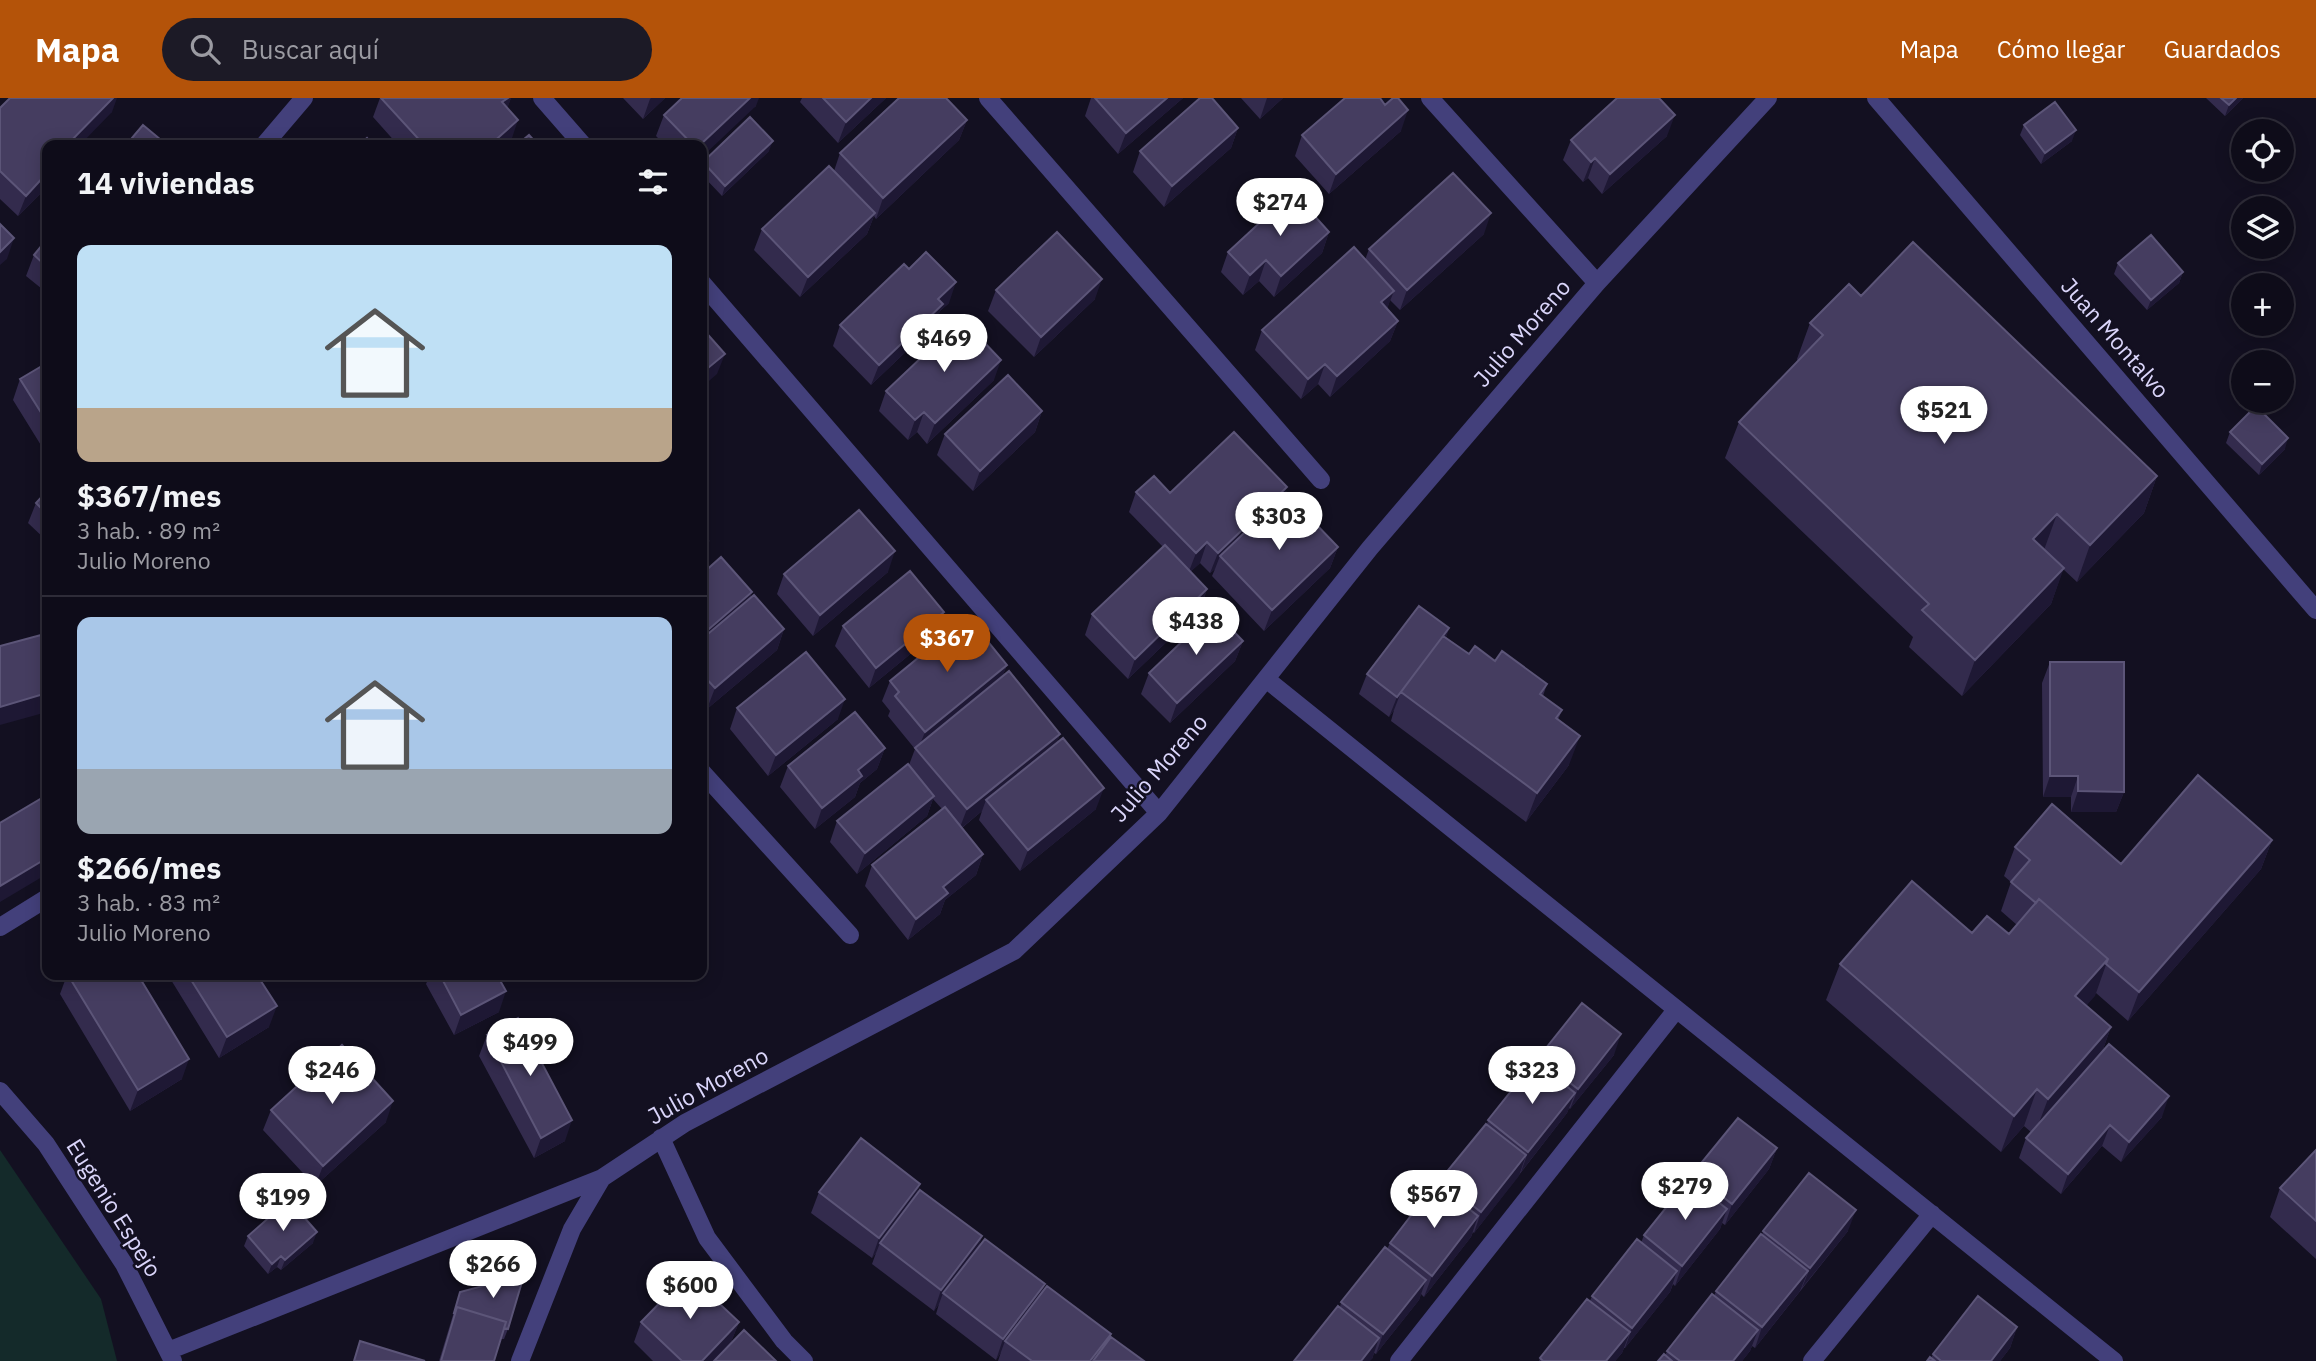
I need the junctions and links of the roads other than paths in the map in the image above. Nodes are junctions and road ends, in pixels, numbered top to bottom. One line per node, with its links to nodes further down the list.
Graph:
1 (304, 98): 7 (street)
2 (542, 98): 8 (street)
3 (988, 98): 11 (street)
4 (1430, 98): 9 (street)
5 (1768, 98): 9 (street, Julio Moreno)
6 (1876, 98): 12 (street, Juan Montalvo)
7 (268, 140)
8 (579, 140)
9 (1597, 283): 13 (street, Julio Moreno)
10 (707, 289): 15 (street)
11 (1321, 480)
12 (2316, 610)
13 (1265, 679): 15 (street, Julio Moreno); 19 (street)
14 (707, 778): 18 (street)
15 (1159, 813): 21 (street, Julio Moreno)
16 (42, 901): 17 (street)
17 (0, 927)
18 (850, 935)
19 (1676, 1010): 23 (street); 27 (street)
20 (0, 1091): 24 (street, Eugenio Espejo)
21 (661, 1138): 22 (street, Julio Moreno); 26 (street)
22 (602, 1178): 24 (street); 25 (street, Julio Moreno)
23 (1932, 1214): 28 (street); 29 (street)
24 (170, 1356)
25 (520, 1361)
26 (804, 1361)
27 (1399, 1361)
28 (1812, 1361)
29 (2113, 1361)

